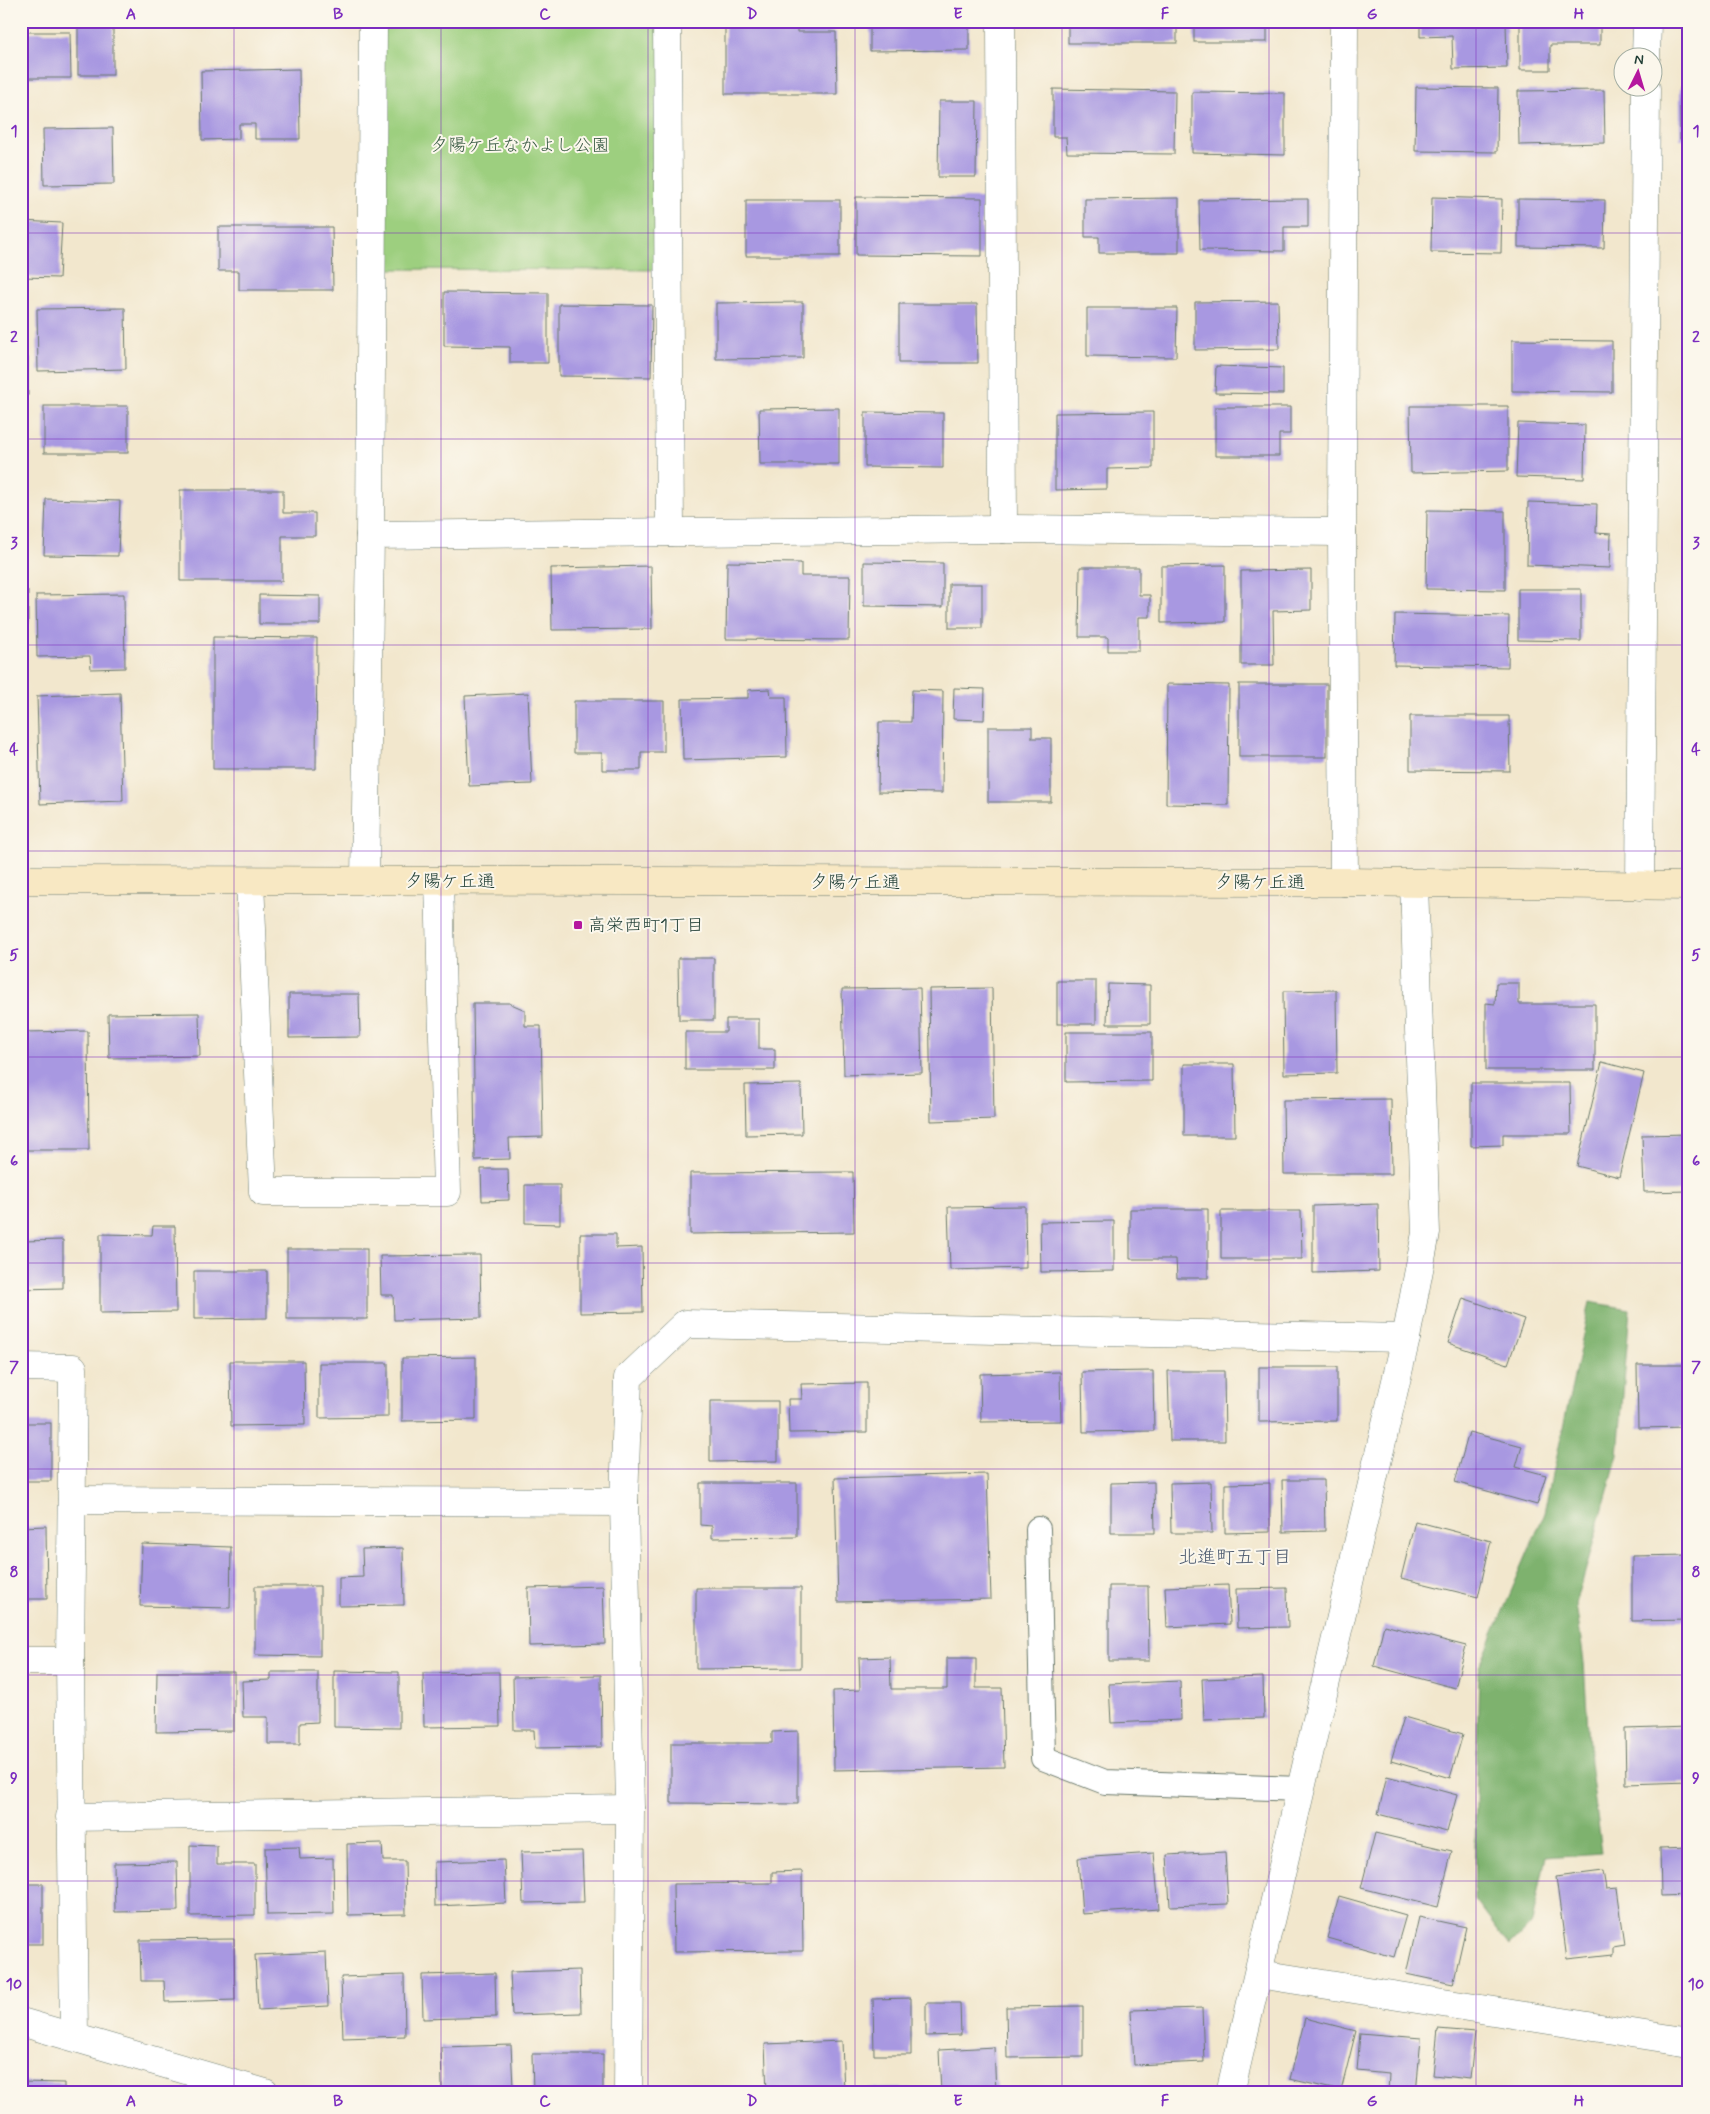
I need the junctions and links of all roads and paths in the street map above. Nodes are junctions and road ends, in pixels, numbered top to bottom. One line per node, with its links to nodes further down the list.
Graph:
1 (373, 21): 11 (street)
2 (667, 21): 9 (street)
3 (1001, 21): 8 (street)
4 (1344, 21): 10 (street)
5 (1647, 21): 6 (street)
6 (1646, 48)
7 (1646, 98): 18 (street)
8 (1002, 529): 9 (street); 10 (street)
9 (670, 532): 11 (street)
10 (1342, 532): 16 (street)
11 (370, 536): 14 (street)
12 (21, 880): 13 (street, 夕陽ケ丘通)
13 (250, 880): 14 (street, 夕陽ケ丘通); 15 (street)
14 (365, 881): 15 (street, 夕陽ケ丘通)
15 (439, 881): 16 (street, 夕陽ケ丘通)
16 (1344, 882): 17 (street, 夕陽ケ丘通)
17 (1414, 884): 18 (street, 夕陽ケ丘通); 20 (street)
18 (1640, 886): 19 (street, 夕陽ケ丘通)
19 (1689, 886)
20 (1406, 1338): 23 (street); 27 (street)
21 (21, 1367): 22 (street)
22 (72, 1500): 23 (street); 25 (street)
23 (624, 1502): 28 (street)
24 (1038, 1529): 27 (lane)
25 (70, 1660): 26 (street); 29 (street)
26 (21, 1661)
27 (1302, 1790): 30 (street)
28 (630, 1809): 29 (street); 36 (street)
29 (70, 1817): 32 (street)
30 (1259, 1974): 33 (street); 37 (street)
31 (21, 2022): 32 (street)
32 (74, 2036): 34 (street)
33 (1689, 2042)
34 (202, 2083): 35 (street)
35 (265, 2093)
36 (628, 2093)
37 (1230, 2093)

